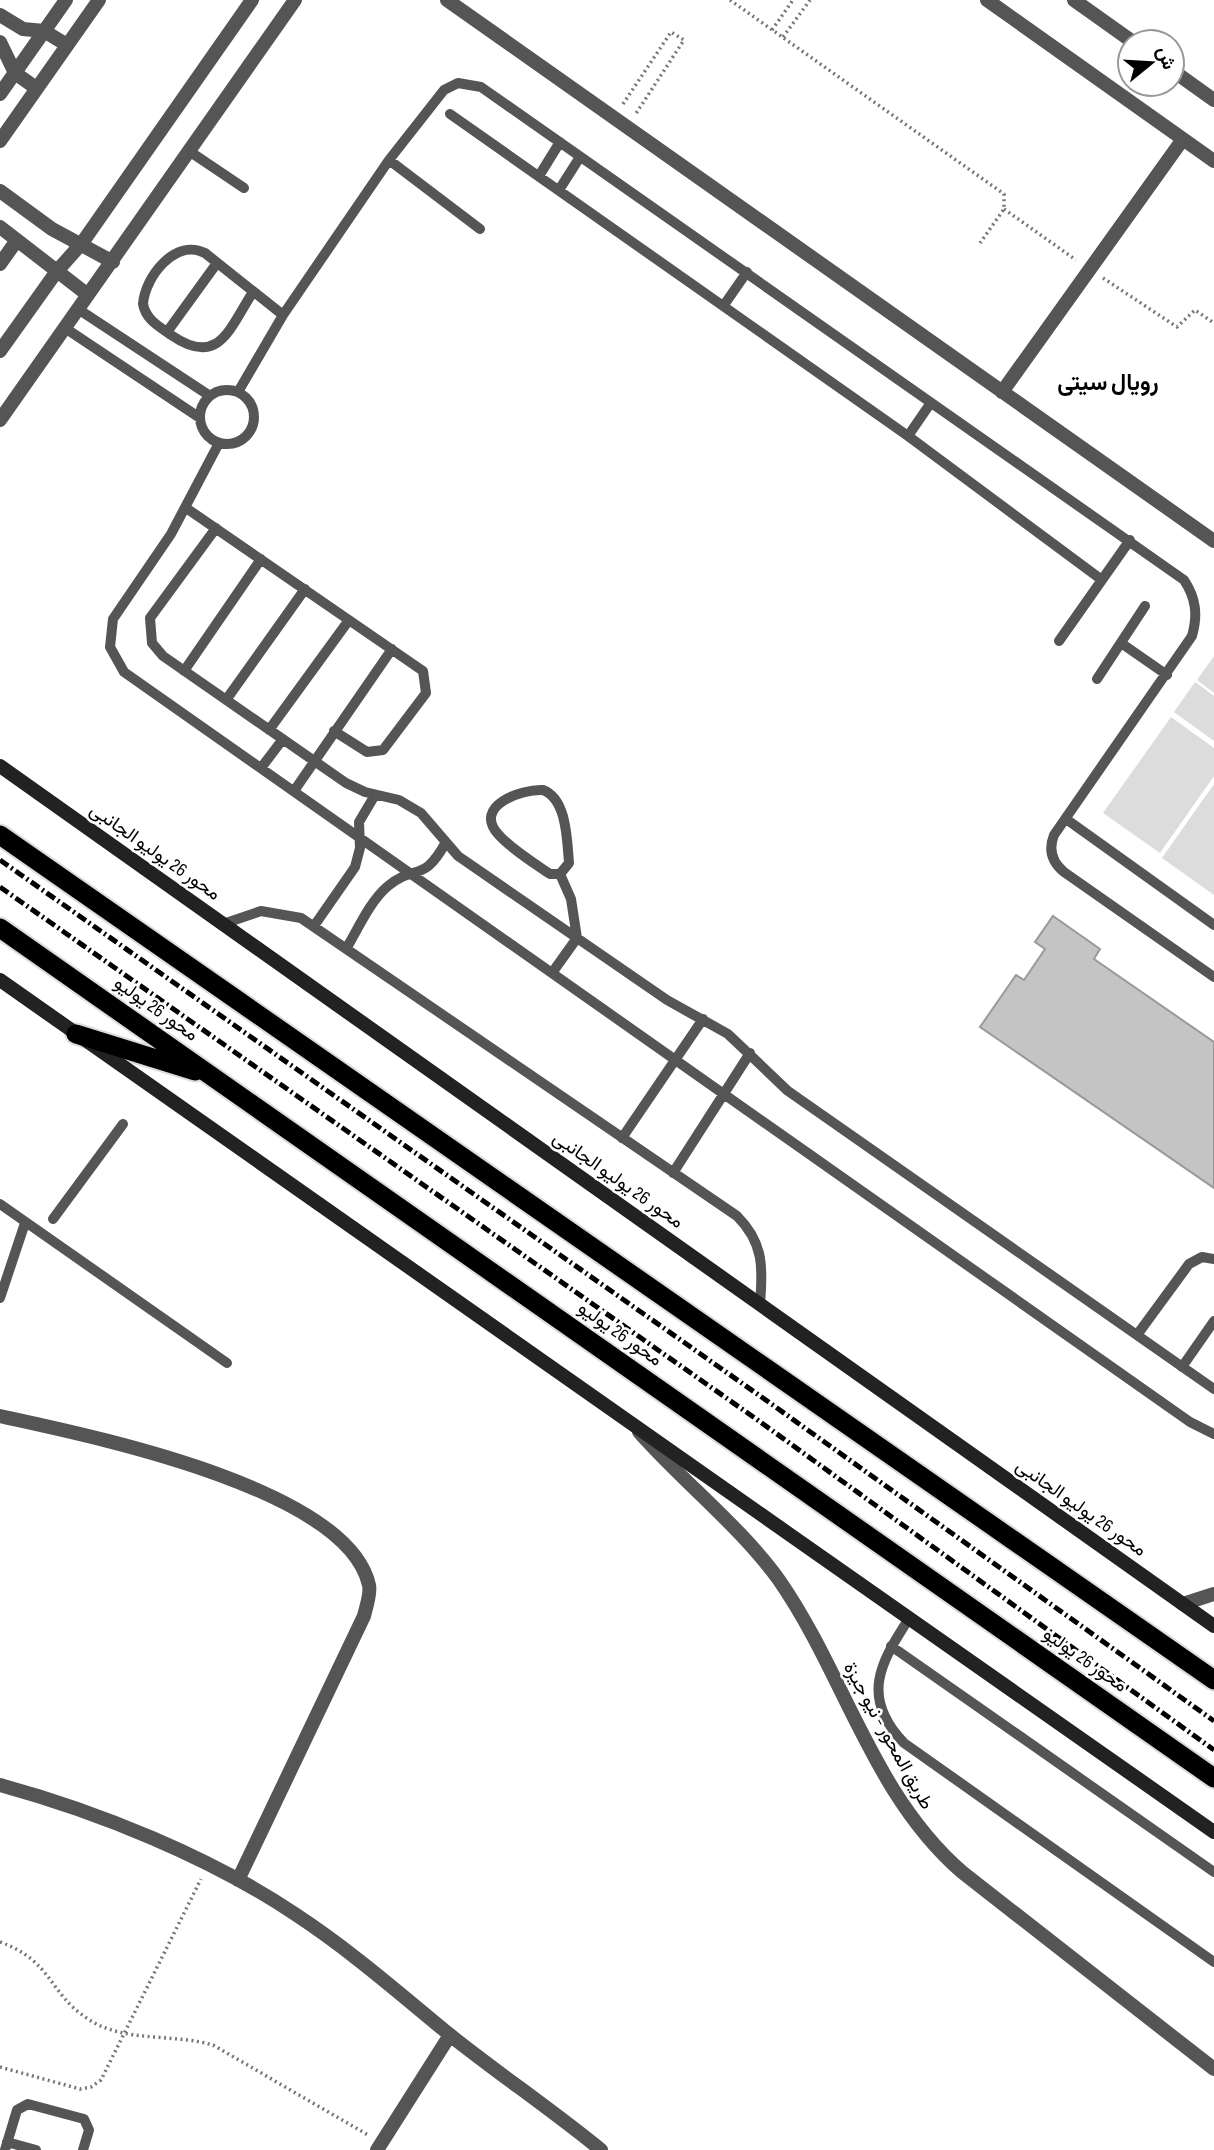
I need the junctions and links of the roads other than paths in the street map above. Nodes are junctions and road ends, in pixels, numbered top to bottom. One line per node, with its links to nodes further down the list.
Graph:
1 (66, 0): 10 (street)
2 (99, 0): 12 (street)
3 (252, 0): 33 (street)
4 (295, 0): 22 (street)
5 (447, 0): 48 (street)
6 (987, 0): 19 (street)
7 (1073, 0): 9 (street)
8 (0, 15): 10 (street)
9 (1116, 30)
10 (44, 31): 12 (street); 13 (street)
11 (0, 42): 13 (street)
12 (67, 45): 15 (street)
13 (15, 73): 15 (street); 16 (street)
14 (1186, 80): 17 (street)
15 (36, 88): 20 (street)
16 (0, 94)
17 (1214, 100)
18 (450, 114): 26 (lane)
19 (1183, 139): 25 (street); 48 (street)
20 (0, 141)
21 (560, 142): 23 (lane); 24 (lane); 26 (lane)
22 (189, 151): 27 (lane); 34 (street)
23 (580, 157): 28 (lane); 38 (lane)
24 (389, 160): 31 (lane); 43 (lane)
25 (1214, 161)
26 (539, 176): 28 (lane)
27 (244, 188)
28 (559, 190): 41 (lane)
29 (0, 191): 33 (street)
30 (0, 227): 32 (street)
31 (480, 229)
32 (17, 240): 36 (street); 37 (street)
33 (82, 243): 34 (street); 37 (street)
34 (113, 262): 40 (street)
35 (217, 263): 39 (lane); 45 (lane); 45 (lane)
36 (0, 264)
37 (57, 271): 40 (street); 46 (street)
38 (747, 272): 41 (lane); 50 (lane)
39 (253, 292): 43 (lane); 45 (lane)
40 (89, 295): 42 (street)
41 (724, 305): 53 (lane)
42 (78, 309): 44 (street); 49 (lane)
43 (283, 314): 47 (lane)
44 (65, 328): 51 (lane); 52 (street)
45 (167, 332)
46 (0, 351)
47 (238, 392): 49 (lane); 54 (lane)
48 (1002, 392): 58 (street)
49 (210, 396): 51 (lane)
50 (930, 404): 53 (lane); 57 (lane)
51 (200, 418): 54 (lane)
52 (0, 420)
53 (908, 436): 60 (lane)
54 (219, 443): 55 (lane)
55 (186, 508): 56 (lane); 76 (lane)
56 (216, 528): 59 (lane); 67 (lane)
57 (1130, 540): 60 (lane); 68 (lane)
58 (1214, 541)
59 (261, 559): 61 (lane); 67 (lane)
60 (1102, 579): 64 (lane)
61 (305, 589): 63 (lane); 70 (lane)
62 (1145, 606): 65 (lane)
63 (349, 620): 66 (lane); 71 (lane)
64 (1059, 641)
65 (1121, 643): 68 (lane); 69 (lane)
66 (392, 649): 72 (lane); 72 (lane)
67 (184, 671): 70 (lane)
68 (1167, 675): 79 (lane)
69 (1097, 679)
70 (226, 700): 71 (lane)
71 (269, 730): 73 (lane)
72 (334, 731): 74 (lane)
73 (282, 739): 74 (lane); 76 (lane)
74 (313, 761): 77 (lane); 78 (lane)
75 (0, 765): 85 (main road, محور 26 يوليو الجانبى)
76 (261, 768): 77 (lane)
77 (294, 791): 81 (lane)
78 (375, 795): 81 (lane); 82 (lane)
79 (1066, 819): 86 (lane); 92 (lane)
80 (0, 835): 122 (highway)
81 (360, 838): 84 (lane); 87 (lane)
82 (446, 842): 84 (lane); 89 (lane)
83 (560, 874): 83 (lane); 89 (lane)
84 (413, 875): 90 (lane); 91 (lane)
85 (223, 924): 87 (lane); 108 (main road, محور 26 يوليو الجانبى)
86 (1214, 925)
87 (314, 926): 90 (lane)
88 (0, 928): 98 (highway, محور 26 يوليو)
89 (577, 938): 91 (lane); 94 (lane)
90 (346, 949): 101 (lane)
91 (552, 972): 97 (lane)
92 (1214, 977)
93 (0, 980): 95 (main road)
94 (703, 1019): 96 (lane); 97 (lane)
95 (76, 1034): 98 (highway); 115 (main road)
96 (750, 1053): 99 (lane); 110 (lane)
97 (676, 1060): 99 (lane); 101 (lane)
98 (213, 1076): 123 (highway, محور 26 يوليو)
99 (724, 1094): 102 (lane); 116 (lane)
100 (123, 1124): 104 (lane)
101 (622, 1138): 102 (lane)
102 (673, 1173): 108 (lane)
103 (0, 1204): 105 (lane)
104 (53, 1219)
105 (25, 1223): 107 (lane); 111 (lane)
106 (1214, 1259): 110 (lane)
107 (0, 1298)
108 (760, 1304): 118 (main road, محور 26 يوليو الجانبى)
109 (1214, 1321): 112 (lane)
110 (1137, 1335): 112 (lane)
111 (227, 1363)
112 (1182, 1367): 113 (lane)
113 (1214, 1389)
114 (0, 1416): 127 (street)
115 (638, 1431): 119 (main road); 130 (street, طريق المحور - نيو جيزة)
116 (1214, 1434)
117 (1214, 1594): 118 (street)
118 (1183, 1604): 120 (main road, محور 26 يوليو الجانبى)
119 (910, 1617): 121 (lane); 125 (main road)
120 (1214, 1626)
121 (891, 1646): 126 (lane); 128 (lane)
122 (1214, 1680)
123 (1214, 1778)
124 (0, 1785): 127 (street)
125 (1214, 1832)
126 (1214, 1872)
127 (238, 1880): 129 (street)
128 (1214, 1962)
129 (450, 2035): 131 (street); 133 (street)
130 (1214, 2069)
131 (585, 2145): 136 (street)
132 (6, 2146): 134 (lane); 135 (lane)
133 (380, 2147)
134 (36, 2150)
135 (83, 2150)
136 (601, 2150)

